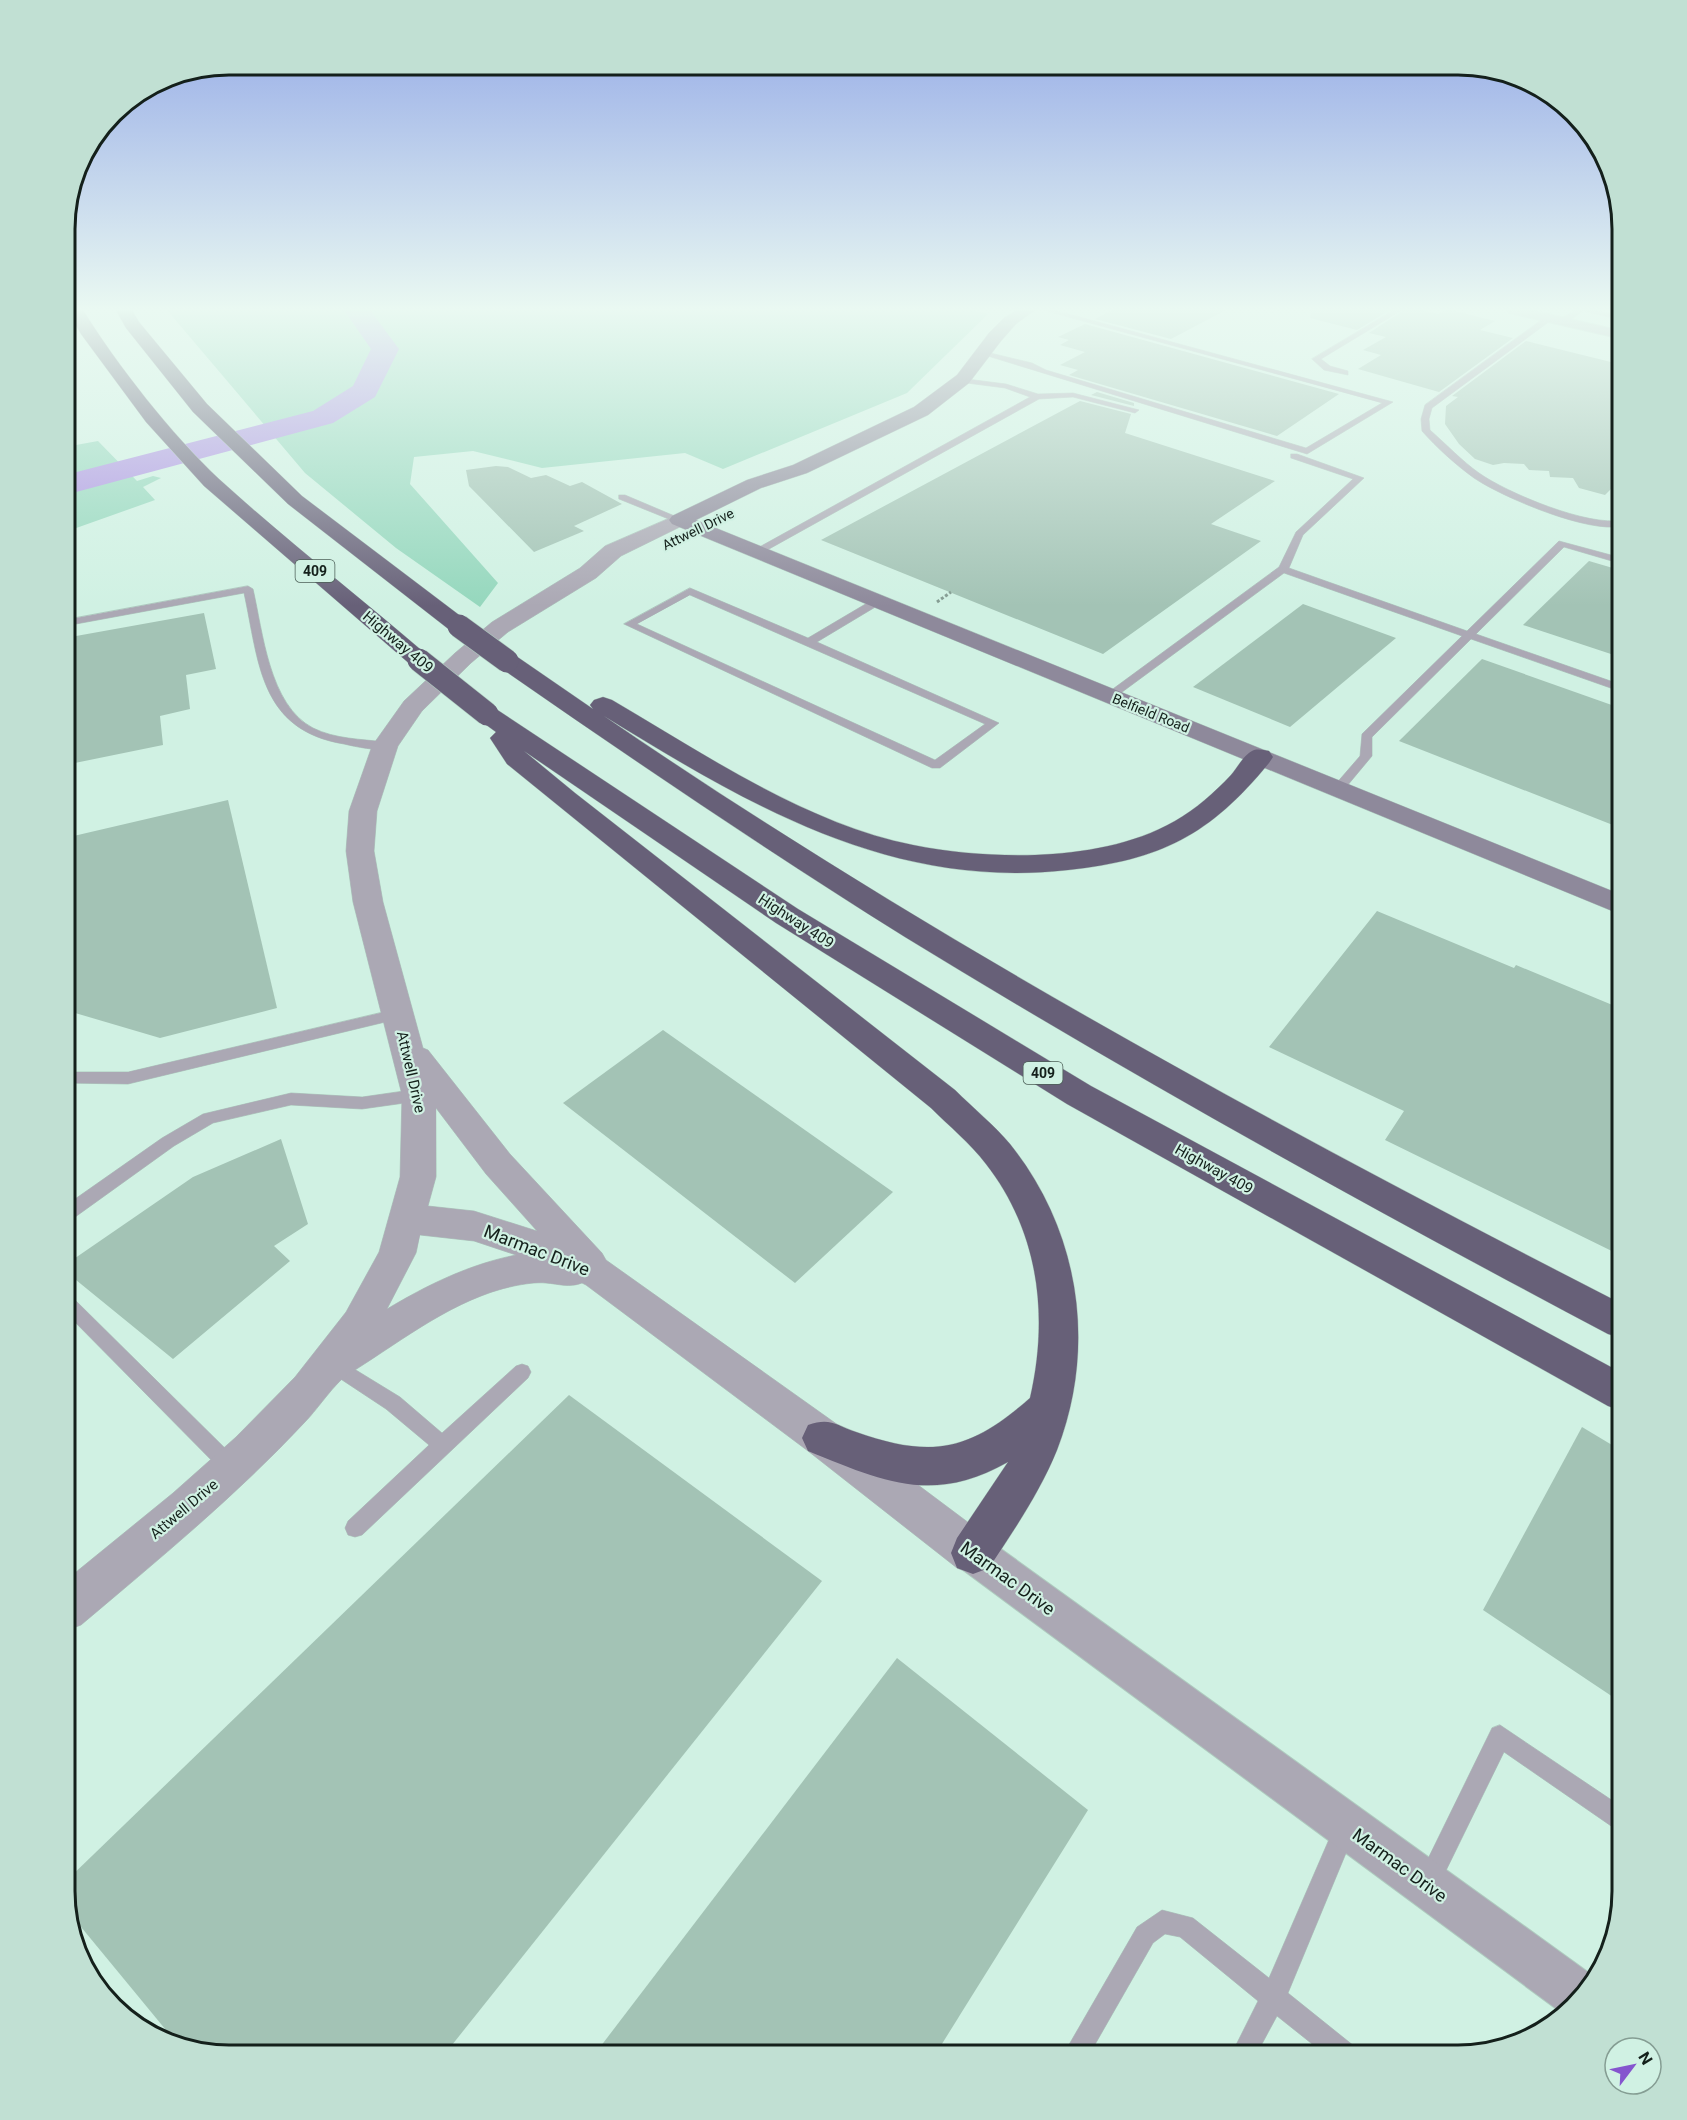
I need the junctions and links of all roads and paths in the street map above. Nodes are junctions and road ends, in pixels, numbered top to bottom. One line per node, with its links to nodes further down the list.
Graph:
1 (146, 409): 22 (highway, Highway 409 / 409, bridge)
2 (201, 409): 19 (highway, bridge)
3 (924, 409): 11 (main road, Attwell Drive)
4 (1015, 409): 12 (lane)
5 (1133, 409): 14 (lane)
6 (1166, 409): 7 (lane)
7 (1377, 409)
8 (1428, 409): 10 (lane)
9 (622, 498): 11 (lane)
10 (1612, 523)
11 (689, 524): 12 (main road, Belfield Road); 23 (street, Attwell Drive)
12 (757, 552): 15 (main road, Belfield Road)
13 (1612, 558): 17 (lane)
14 (1283, 569): 17 (lane); 21 (lane)
15 (878, 601): 18 (lane); 21 (main road, Belfield Road)
16 (75, 621): 23 (lane)
17 (1470, 634): 20 (lane); 25 (lane)
18 (809, 642): 18 (lane)
19 (507, 661): 24 (highway); 34 (highway)
20 (1612, 685)
21 (1110, 696): 24 (main road, Belfield Road)
22 (487, 714): 37 (highway, Highway 409 / 409); 38 (highway)
23 (385, 746): 27 (street, Attwell Drive)
24 (1260, 757): 25 (main road, Belfield Road)
25 (1338, 789): 26 (main road, Belfield Road)
26 (1612, 901)
27 (401, 1029): 28 (lane); 29 (street, Attwell Drive); 32 (street)
28 (75, 1078)
29 (419, 1095): 30 (lane); 31 (street, Attwell Drive)
30 (75, 1208)
31 (410, 1219): 32 (street, Marmac Drive); 35 (street, Attwell Drive)
32 (599, 1274): 35 (street); 39 (street, Marmac Drive)
33 (75, 1311): 41 (lane)
34 (1612, 1316)
35 (333, 1364): 40 (lane); 41 (street, Attwell Drive)
36 (522, 1372): 40 (lane)
37 (1612, 1387)
38 (1049, 1407): 39 (highway); 43 (highway)
39 (823, 1438): 43 (street, Marmac Drive)
40 (442, 1445): 42 (lane)
41 (232, 1468): 44 (street, Attwell Drive)
42 (355, 1528)
43 (973, 1553): 46 (street, Marmac Drive)
44 (75, 1600)
45 (1612, 1812): 47 (lane)
46 (1346, 1826): 47 (street, Marmac Drive); 49 (lane)
47 (1427, 1885): 48 (street, Marmac Drive)
48 (1574, 1993)
49 (1274, 1996): 50 (lane); 51 (lane); 52 (lane)
50 (1081, 2045)
51 (1248, 2045)
52 (1334, 2045)

